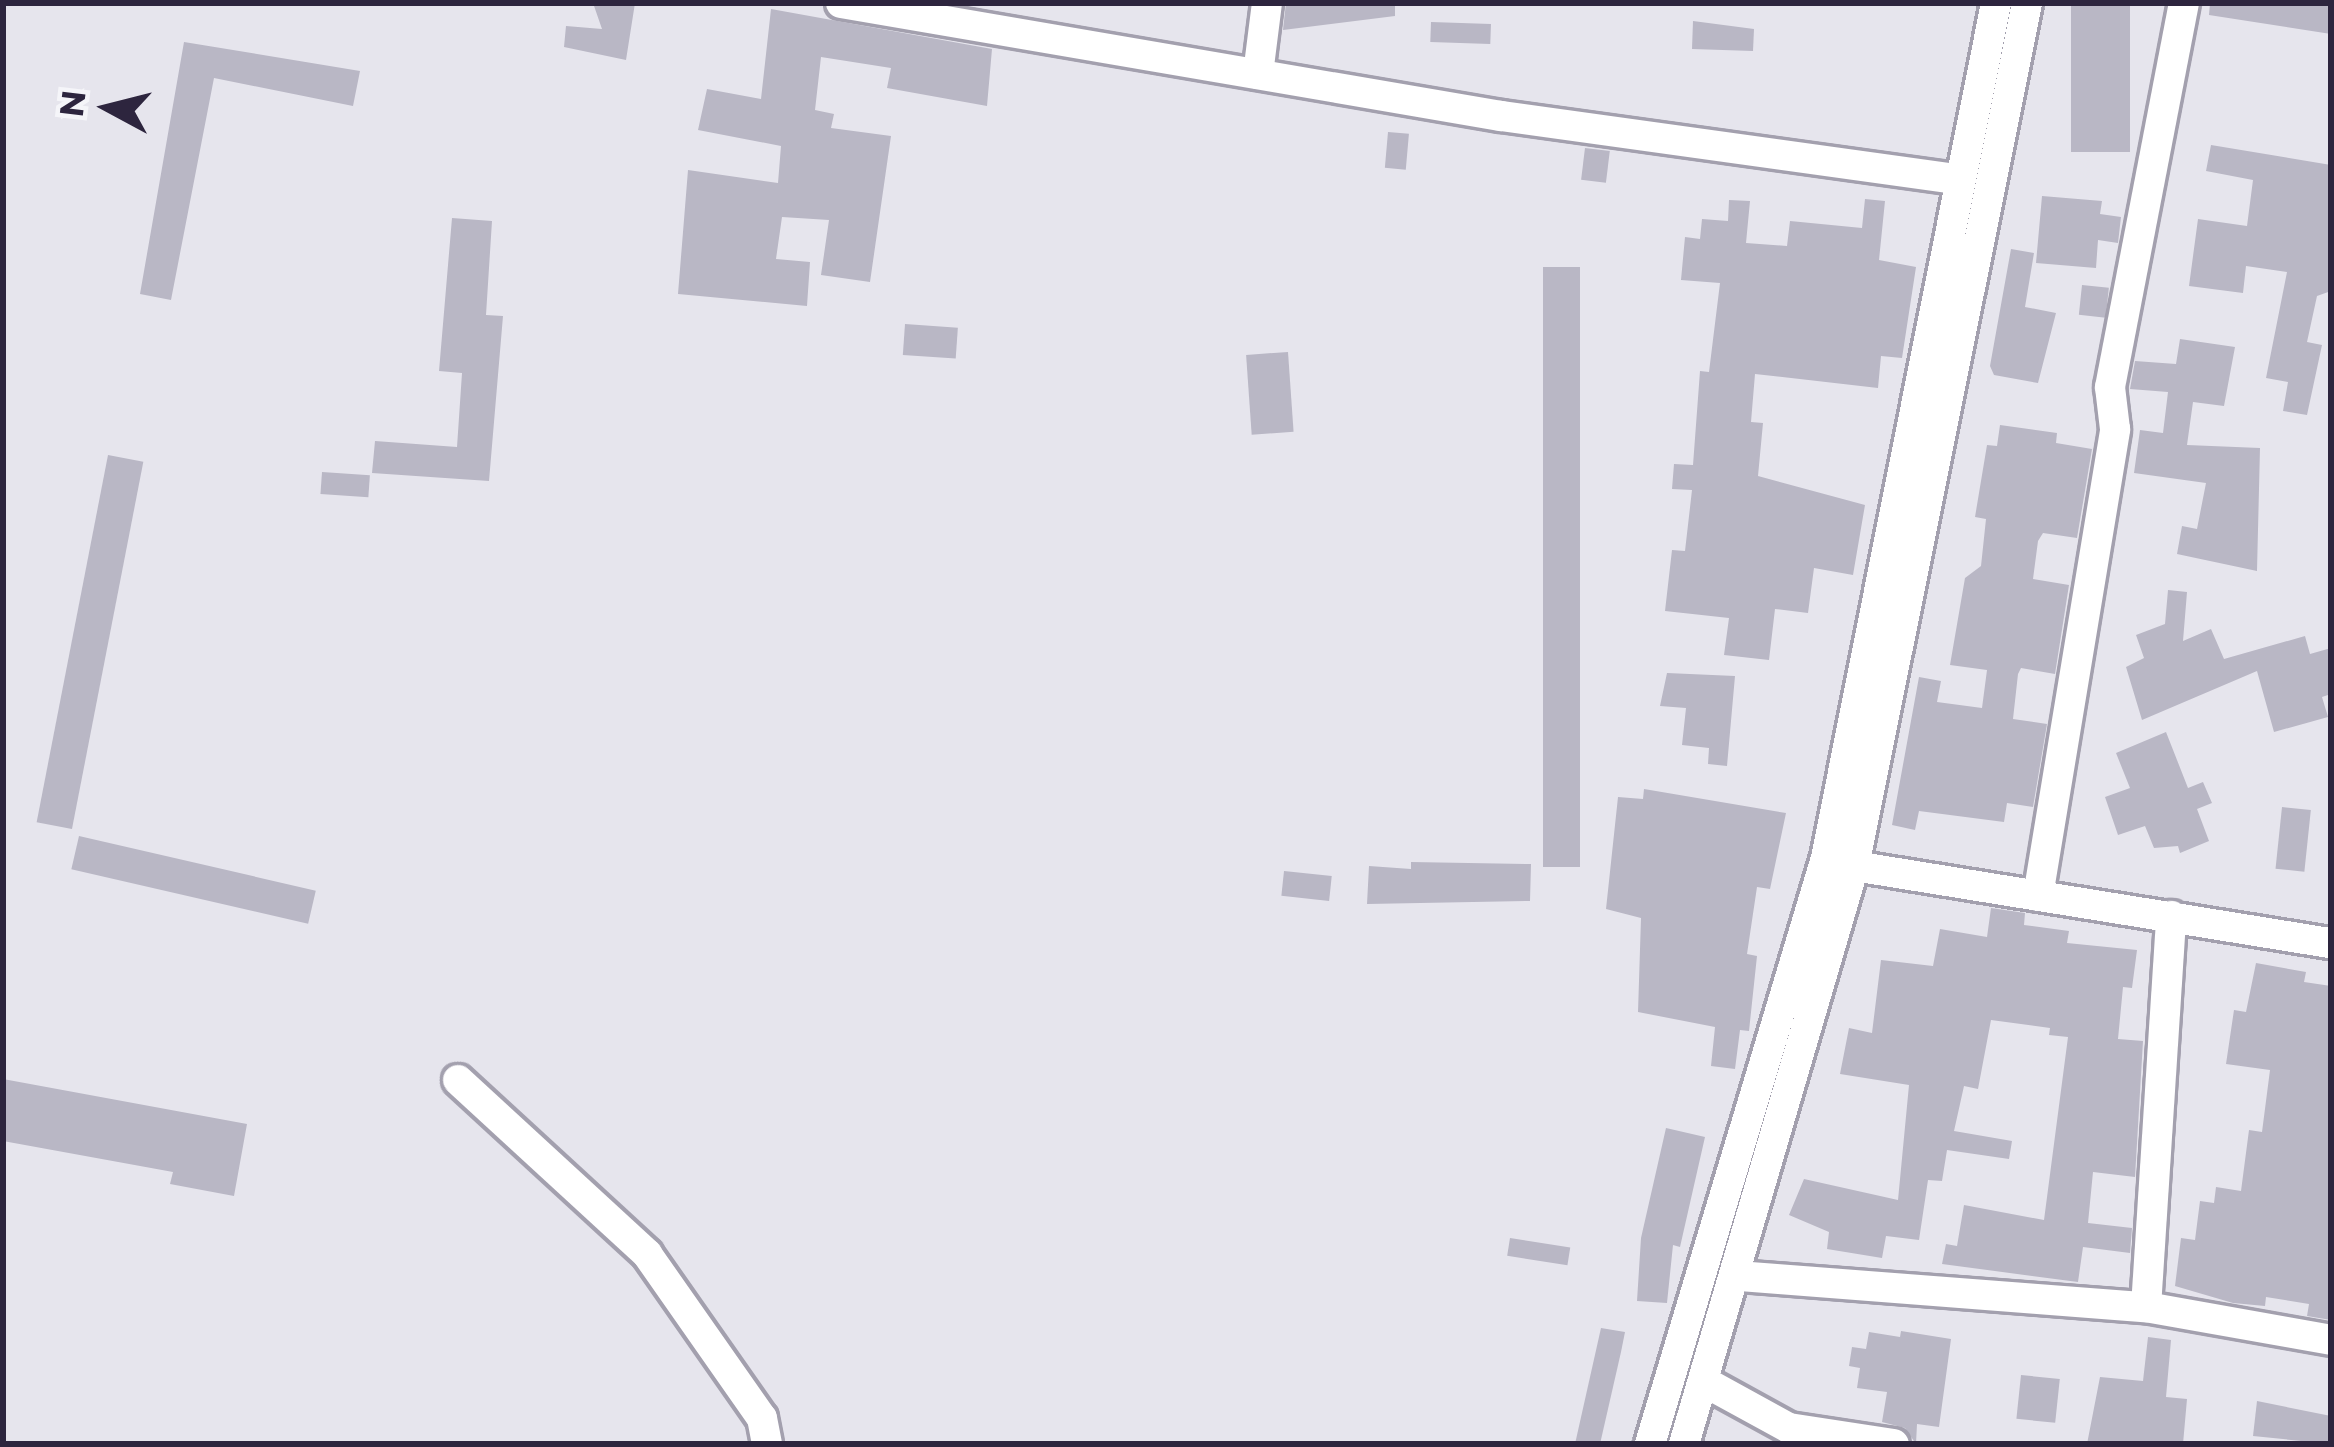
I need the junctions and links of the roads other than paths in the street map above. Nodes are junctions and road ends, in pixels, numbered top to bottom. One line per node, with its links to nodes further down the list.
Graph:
1 (841, 3): 6 (street)
2 (1267, 3): 6 (street)
3 (1996, 3): 7 (street)
4 (2026, 3): 8 (street)
5 (2184, 3): 9 (street)
6 (1258, 74): 7 (street)
7 (1960, 180): 18 (street)
8 (1854, 866): 9 (street); 13 (street)
9 (2038, 896): 10 (street)
10 (2171, 916): 11 (street); 14 (street)
11 (2331, 943)
12 (458, 1080): 17 (street)
13 (1739, 1276): 14 (street); 16 (street)
14 (2146, 1307): 15 (street)
15 (2331, 1340)
16 (1703, 1382): 19 (street); 20 (street)
17 (767, 1444)
18 (1650, 1444)
19 (1684, 1444)
20 (1894, 1444)

